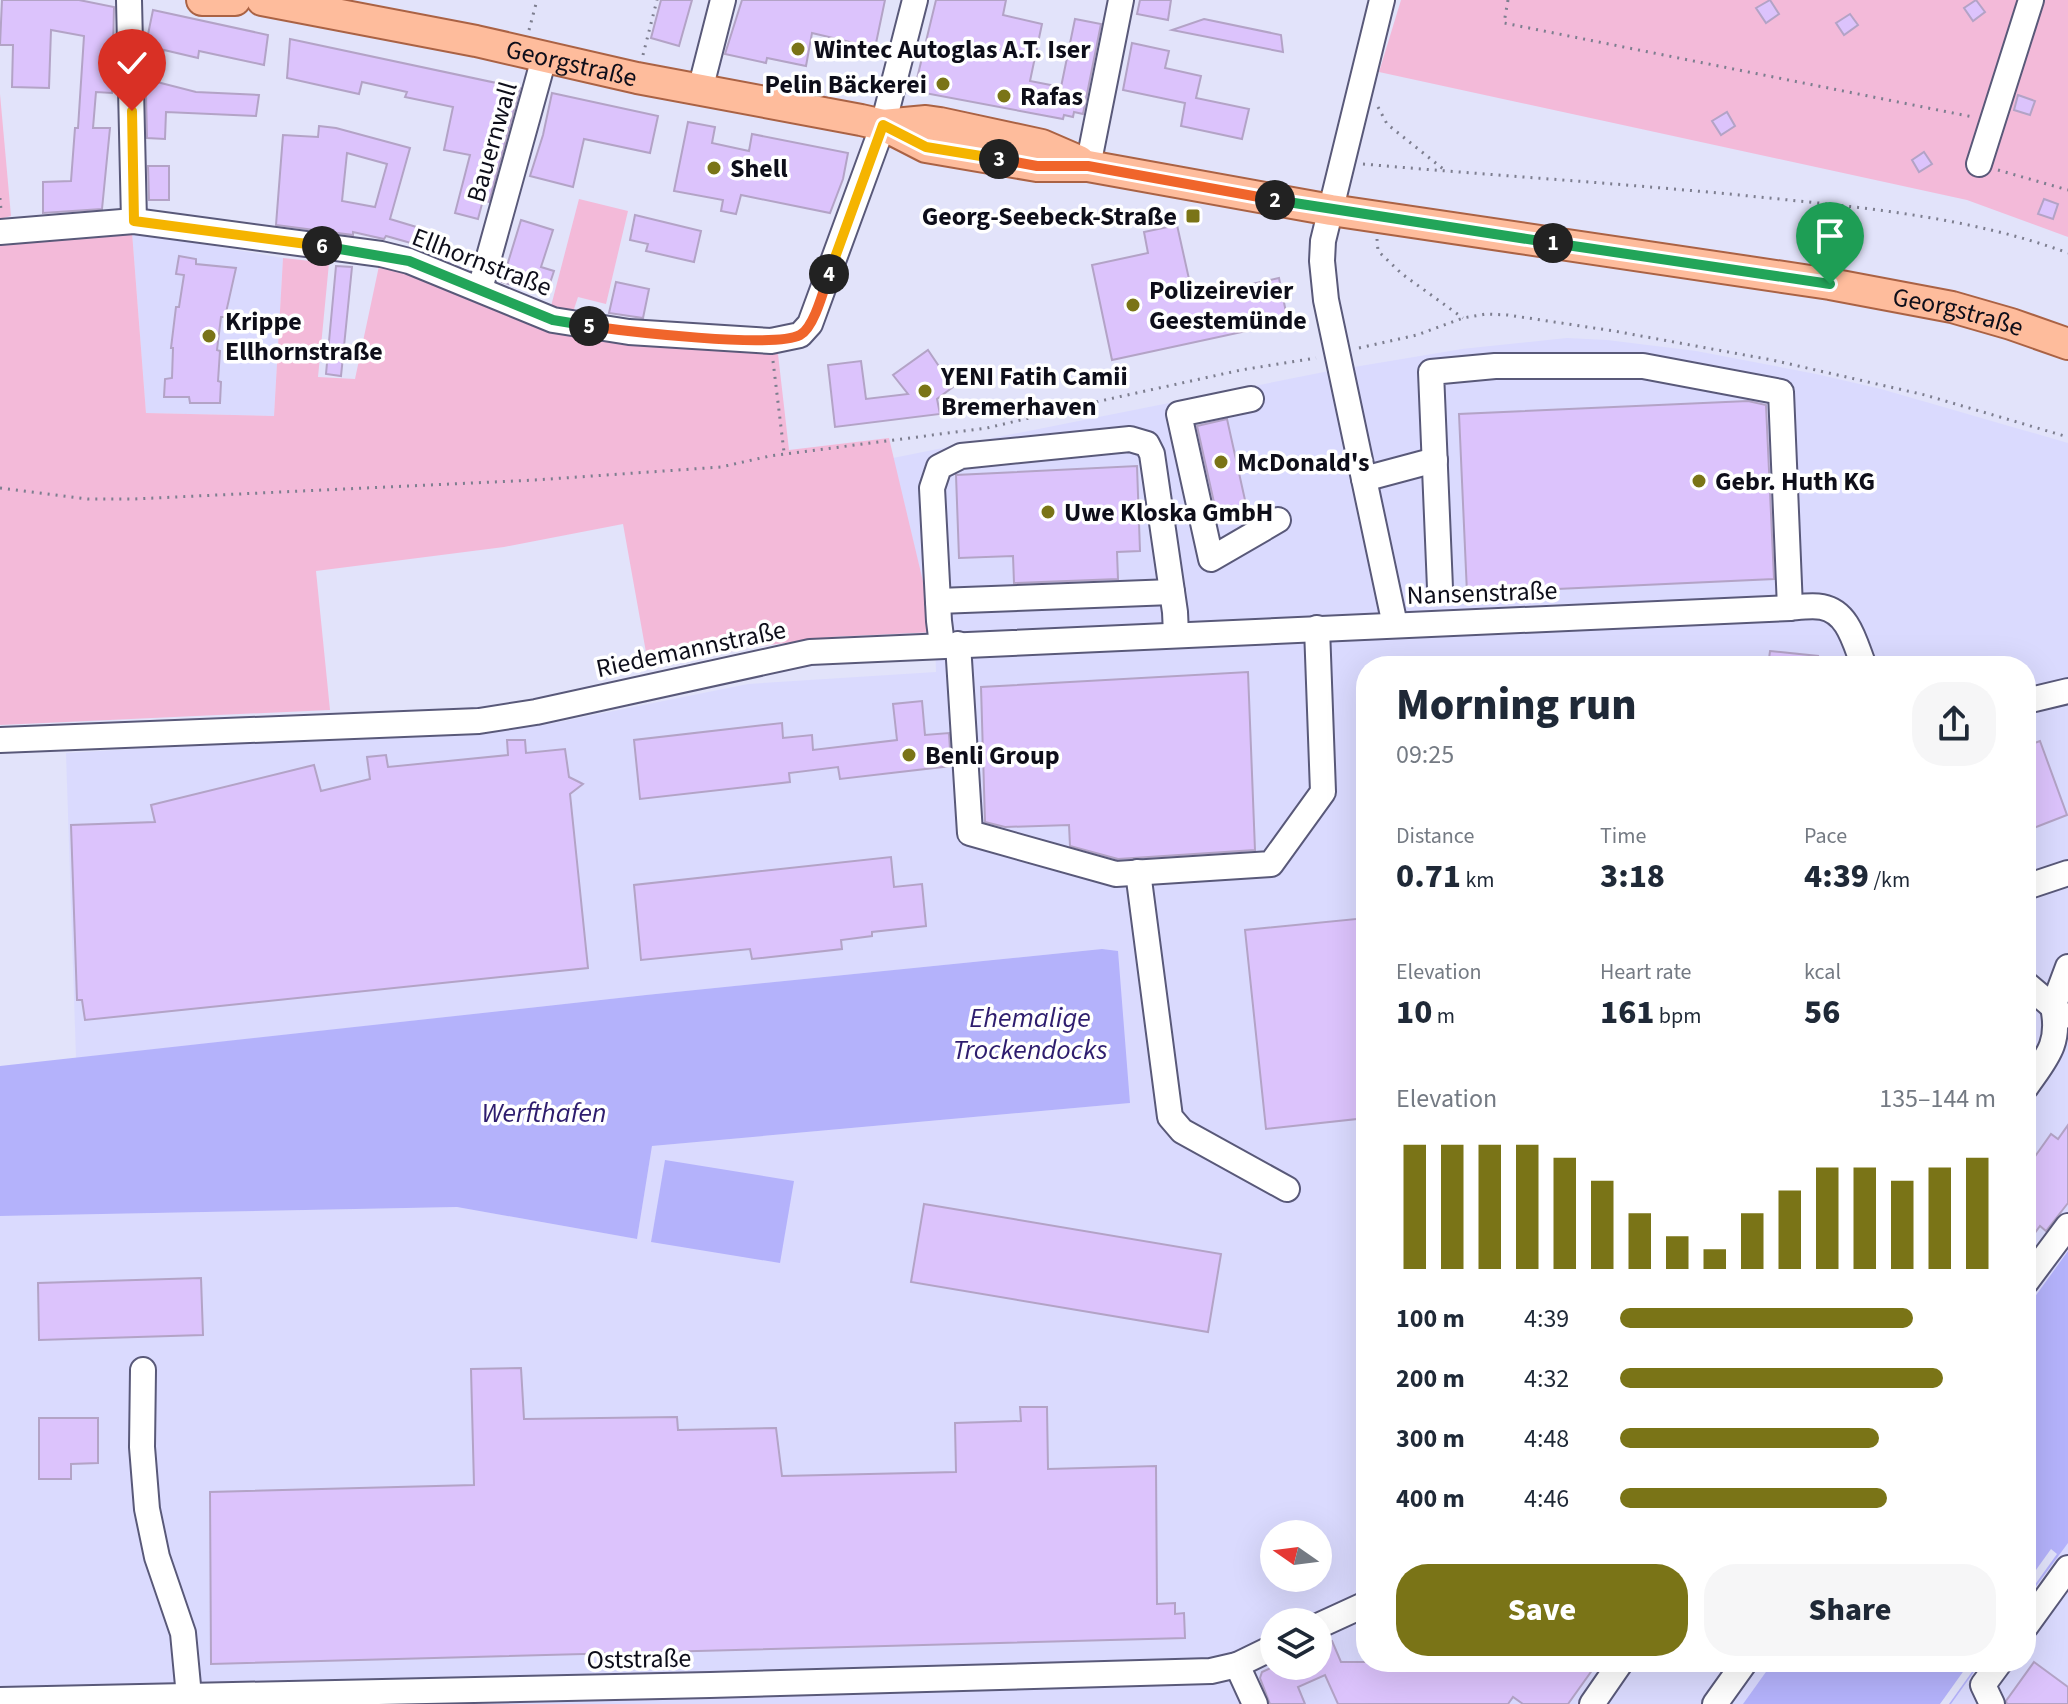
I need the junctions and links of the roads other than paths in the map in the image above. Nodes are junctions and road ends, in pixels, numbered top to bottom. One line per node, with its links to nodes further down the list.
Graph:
1 (129, 0): 16 (street)
2 (202, 0): 3 (main road)
3 (235, 0)
4 (262, 0): 10 (main road, Georgstraße)
5 (723, 0): 11 (street)
6 (915, 0): 12 (street)
7 (1121, 0): 14 (street)
8 (1382, 0): 15 (street, Nansenstraße)
9 (2031, 0): 13 (street)
10 (533, 55): 11 (main road, Georgstraße); 18 (street, Bauernwall)
11 (700, 90): 12 (main road, Georgstraße)
12 (883, 125): 14 (main road, Georgstraße); 18 (street, Ellhornstraße)
13 (1979, 164)
14 (1088, 166): 15 (main road, Georgstraße)
15 (1331, 210): 19 (main road, Georgstraße); 22 (street, Nansenstraße)
16 (134, 221): 17 (street, Ellhornstraße); 18 (street, Ellhornstraße)
17 (0, 232)
18 (480, 289)
19 (2068, 344)
20 (1251, 399): 23 (street)
21 (1435, 460): 22 (street); 24 (street); 27 (street)
22 (1364, 479): 28 (street, Nansenstraße)
23 (1278, 520)
24 (1440, 588)
25 (1172, 592): 26 (street); 26 (street); 30 (street)
26 (938, 601): 31 (street)
27 (1790, 608): 28 (street, Nansenstraße); 32 (street, Nansenstraße)
28 (1395, 625): 29 (street, Riedemannstraße)
29 (1317, 628): 30 (street, Riedemannstraße); 36 (street)
30 (1176, 634): 31 (street, Riedemannstraße)
31 (950, 644): 35 (street, Riedemannstraße); 36 (street)
32 (1860, 656)
33 (2068, 691): 34 (street)
34 (2036, 699)
35 (0, 740)
36 (1138, 872): 43 (street)
37 (2068, 873): 38 (street)
38 (2036, 884)
39 (2068, 967): 41 (street)
40 (2036, 993): 41 (street)
41 (2060, 1013): 42 (street)
42 (2036, 1072)
43 (1287, 1189)
44 (2068, 1226): 45 (street)
45 (2036, 1269)
46 (143, 1370): 58 (street)
47 (2068, 1568): 49 (street)
48 (1356, 1609): 50 (street)
49 (2036, 1612)
50 (1332, 1620)
51 (1260, 1654): 52 (street, Oststraße)
52 (1237, 1665): 57 (street, Oststraße); 60 (street)
53 (1614, 1672): 61 (street)
54 (1737, 1672): 62 (street)
55 (1996, 1672): 56 (street)
56 (1987, 1694)
57 (710, 1695): 58 (street, Oststraße)
58 (189, 1696): 59 (street, Oststraße)
59 (0, 1700)
60 (1255, 1704)
61 (1592, 1704)
62 (1715, 1704)

